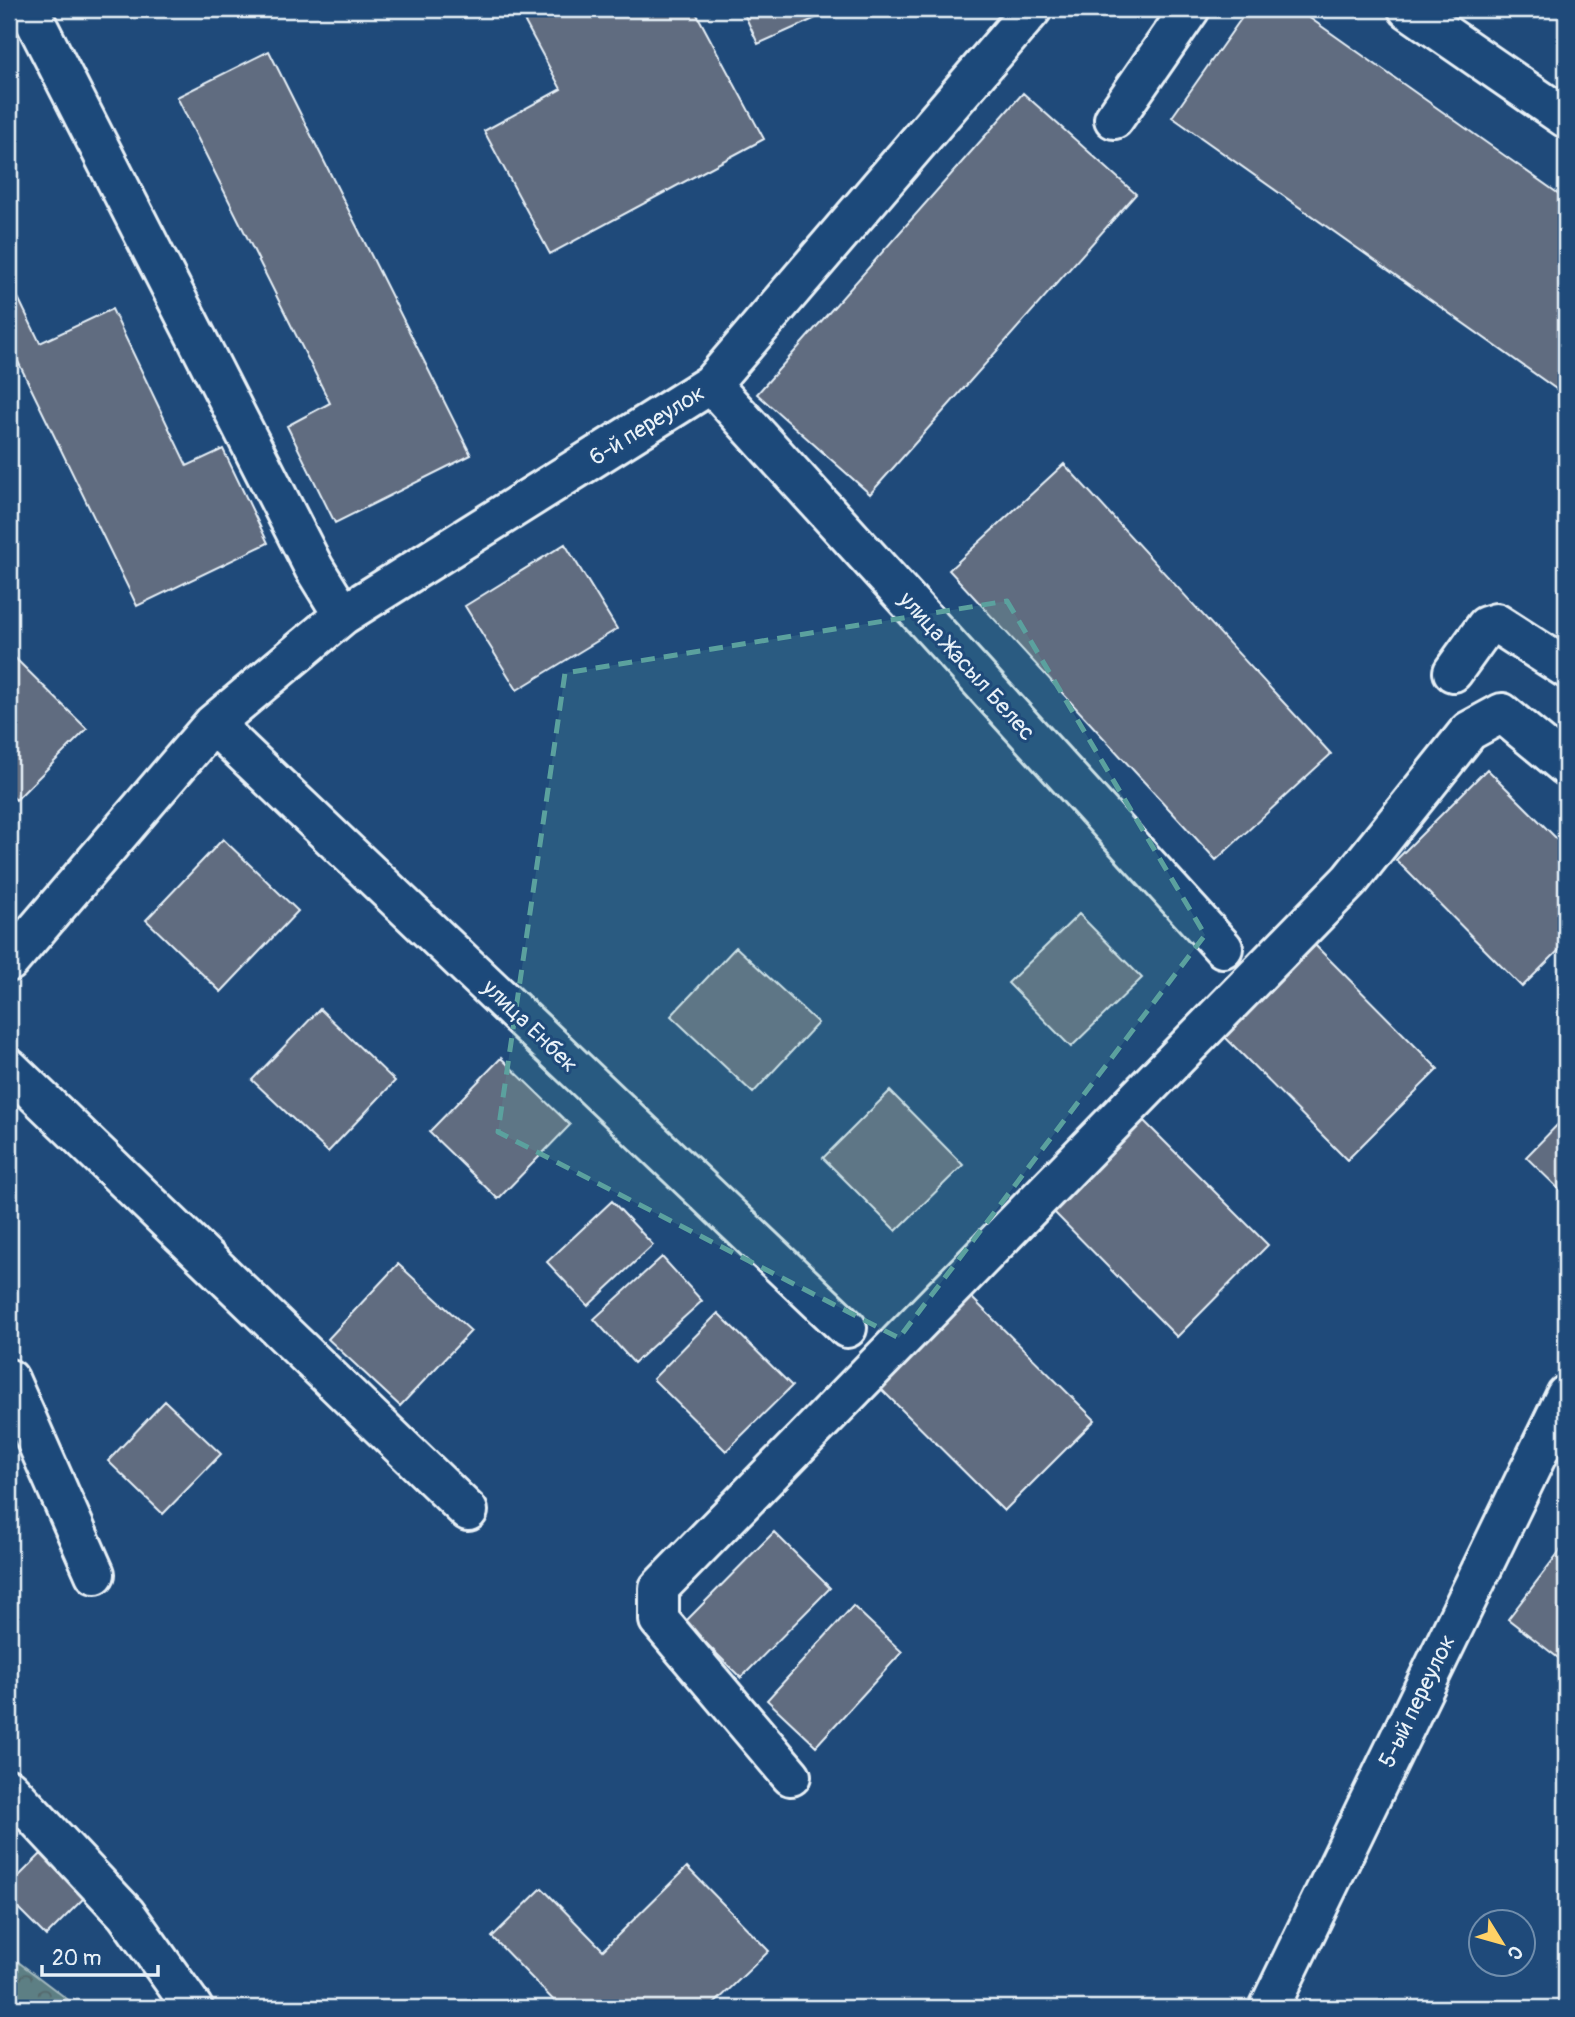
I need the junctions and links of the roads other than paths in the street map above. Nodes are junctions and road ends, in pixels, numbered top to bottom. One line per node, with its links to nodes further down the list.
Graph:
1 (29, 9): 8 (street)
2 (1032, 9): 7 (street, 6-й переулок)
3 (1190, 9): 6 (street)
4 (1408, 9): 5 (street)
5 (1566, 118)
6 (1114, 119)
7 (711, 384): 8 (street, 6-й переулок); 13 (street, улица Жасыл Белес)
8 (343, 615): 11 (street, 6-й переулок)
9 (1566, 668): 10 (street)
10 (1453, 672)
11 (213, 724): 14 (street, 6-й переулок); 16 (street, улица Енбек)
12 (1566, 766): 21 (street)
13 (1223, 948)
14 (9, 962)
15 (9, 1068): 19 (street)
16 (847, 1328)
17 (9, 1379): 20 (street)
18 (1566, 1395): 24 (street, 5-ый переулок)
19 (468, 1511)
20 (95, 1574)
21 (791, 1776)
22 (9, 1789): 23 (street)
23 (193, 2008)
24 (1269, 2008)

